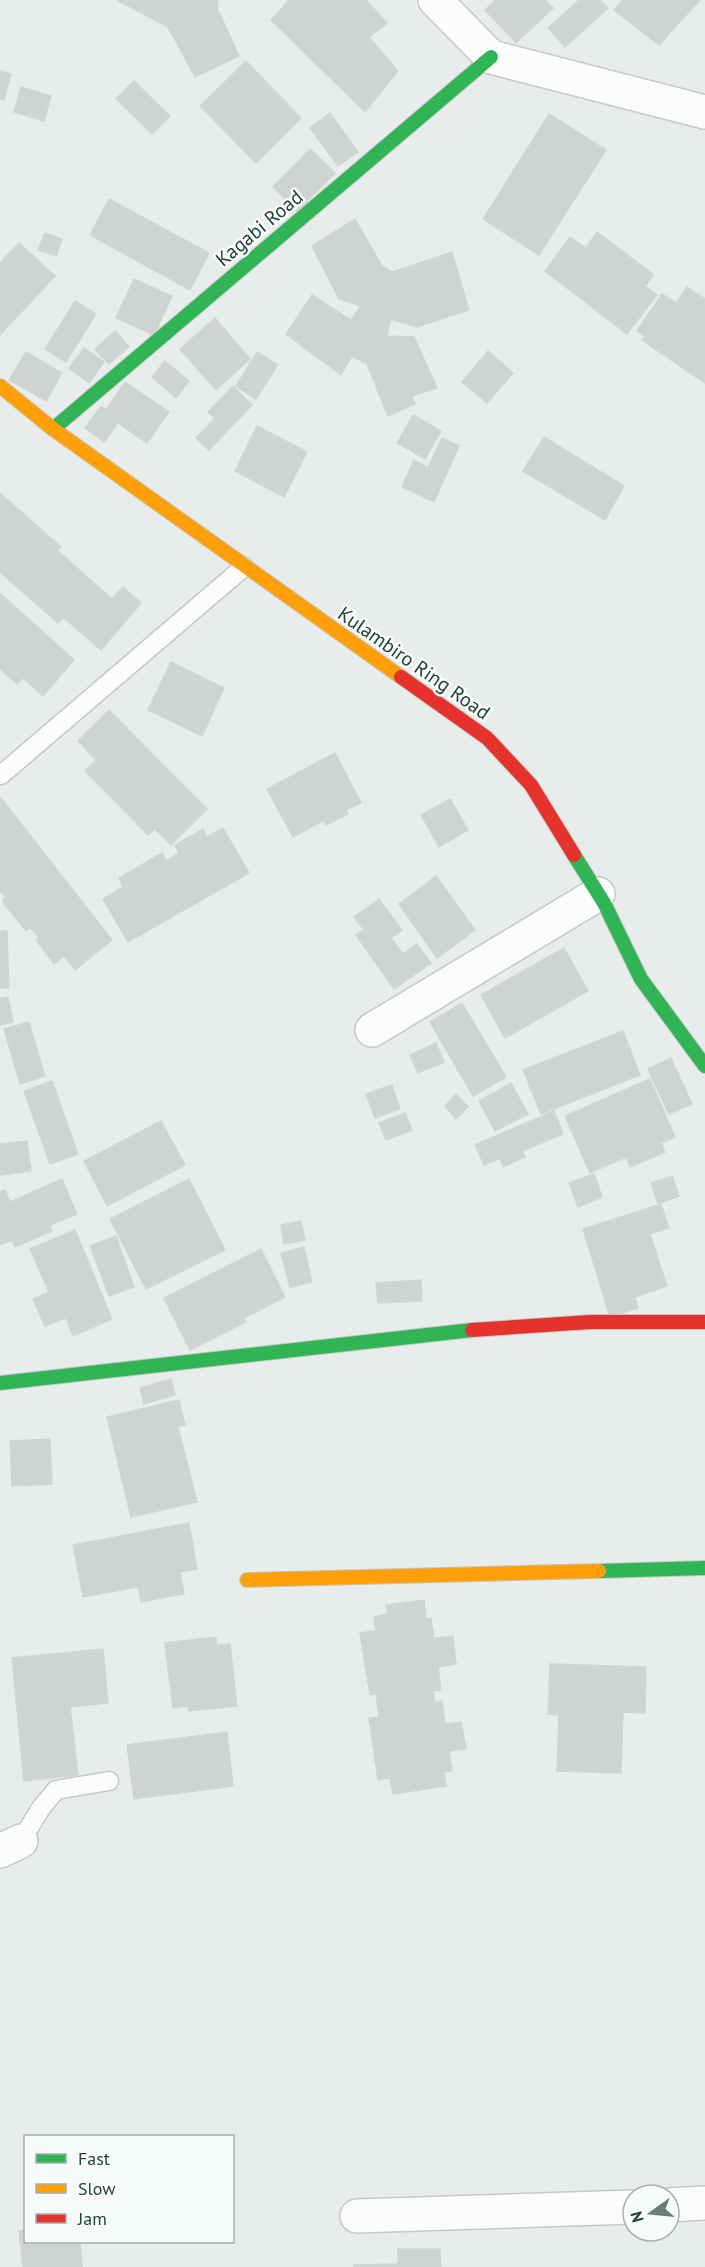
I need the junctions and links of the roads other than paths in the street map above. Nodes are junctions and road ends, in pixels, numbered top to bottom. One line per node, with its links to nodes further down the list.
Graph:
1 (435, 0): 2 (street)
2 (491, 57): 3 (street); 5 (street, Kagabi Road)
3 (705, 112)
4 (0, 386): 5 (street, Kulambiro Ring Road)
5 (53, 429): 6 (street, Kulambiro Ring Road)
6 (244, 567): 7 (lane); 8 (street, Kulambiro Ring Road)
7 (1, 775)
8 (598, 894): 9 (street); 10 (street, Kulambiro Ring Road)
9 (372, 1030)
10 (705, 1066)
11 (705, 1322): 12 (street)
12 (0, 1383)
13 (705, 1568): 14 (street)
14 (247, 1581)
15 (109, 1781): 16 (lane)
16 (10, 1846)
17 (705, 2203): 18 (street)
18 (681, 2204)
19 (621, 2207): 20 (street)
20 (357, 2216)

